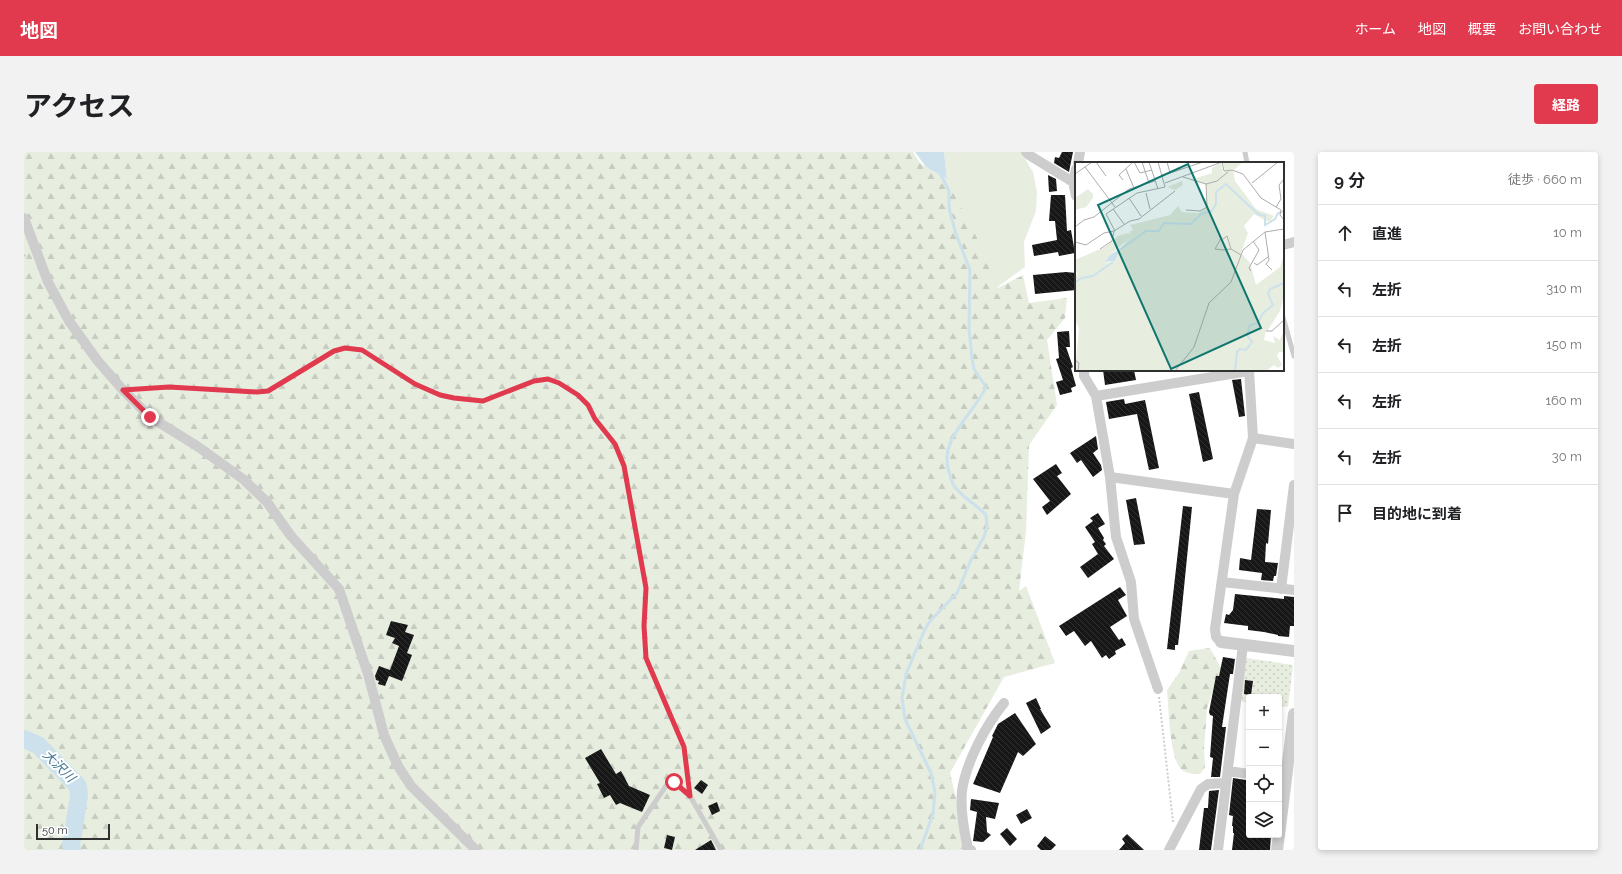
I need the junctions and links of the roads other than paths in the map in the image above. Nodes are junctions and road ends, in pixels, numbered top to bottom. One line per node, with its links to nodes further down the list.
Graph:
1 (1026, 152): 6 (street)
2 (1080, 152): 4 (street)
3 (1245, 152): 5 (lane)
4 (1078, 162)
5 (1247, 162)
6 (1075, 189)
7 (24, 218): 35 (street)
8 (1294, 242): 9 (street)
9 (1284, 245)
10 (1284, 321): 11 (lane)
11 (1294, 356)
12 (1084, 371): 14 (street)
13 (1249, 371): 14 (street); 15 (street)
14 (1096, 396): 17 (street)
15 (1253, 438): 16 (street); 19 (street)
16 (1294, 444)
17 (1110, 477): 19 (street); 27 (street)
18 (1294, 485): 20 (street)
19 (1234, 494): 21 (street)
20 (1290, 543): 22 (street)
21 (1222, 582): 22 (street); 24 (street)
22 (1281, 589): 23 (street)
23 (1294, 590)
24 (1221, 642): 25 (street)
25 (1243, 645): 26 (street); 29 (street)
26 (1294, 651)
27 (1158, 689)
28 (1004, 703): 38 (street)
29 (1228, 771): 30 (street); 32 (street)
30 (1246, 774)
31 (1283, 782): 33 (street)
32 (1226, 783): 39 (street); 40 (street)
33 (1281, 802)
34 (1279, 838): 41 (street)
35 (476, 850)
36 (636, 850): 37 (lane)
37 (721, 850)
38 (971, 850)
39 (1169, 850)
40 (1218, 850)
41 (1277, 850)

